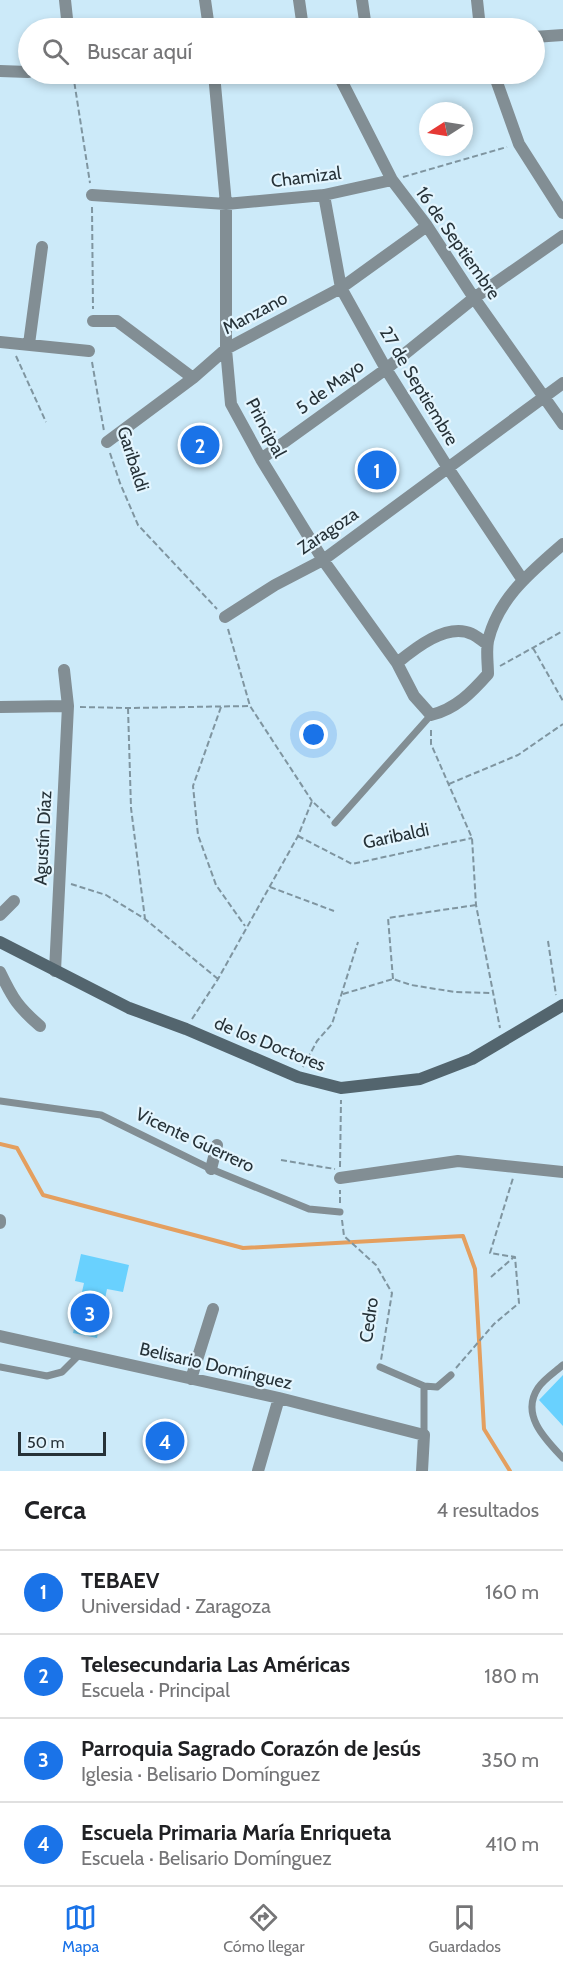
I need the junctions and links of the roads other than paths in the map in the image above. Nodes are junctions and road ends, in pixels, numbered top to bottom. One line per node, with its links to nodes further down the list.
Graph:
1 (64, 0): 6 (street)
2 (205, 0): 7 (street)
3 (299, 0): 8 (street)
4 (362, 0): 9 (street)
5 (477, 0): 10 (street)
6 (67, 18)
7 (208, 18)
8 (302, 18)
9 (365, 18)
10 (479, 18)
11 (563, 35): 12 (street)
12 (545, 36)
13 (0, 71): 14 (street)
14 (18, 72)
15 (215, 84): 21 (street, Principal)
16 (343, 84): 18 (street, 16 de Septiembre)
17 (498, 84): 22 (street)
18 (392, 180): 20 (street, Chamizal); 23 (street, 16 de Septiembre)
19 (92, 195): 21 (street, Chamizal)
20 (324, 195): 21 (street, Chamizal); 26 (street, 27 de Septiembre)
21 (226, 204): 31 (street, Principal)
22 (563, 213)
23 (427, 226): 26 (street, Manzano); 27 (street, 16 de Septiembre)
24 (563, 236): 27 (street, 5 de Mayo)
25 (42, 247): 30 (street)
26 (341, 288): 31 (street, Manzano); 33 (street, 27 de Septiembre)
27 (474, 298): 33 (street, 5 de Mayo); 36 (street, 16 de Septiembre)
28 (93, 321): 34 (street)
29 (5, 342): 30 (street)
30 (29, 344): 32 (street)
31 (226, 349): 34 (street, Manzano); 39 (street, Principal)
32 (89, 351)
33 (386, 369): 39 (street, 5 de Mayo); 40 (street, 27 de Septiembre)
34 (193, 378): 38 (street, Manzano)
35 (563, 383): 36 (street, Zaragoza)
36 (544, 396): 37 (street, 16 de Septiembre); 40 (street, Zaragoza)
37 (563, 424)
38 (107, 442)
39 (261, 459): 42 (street, Principal)
40 (448, 468): 42 (street, Zaragoza); 43 (street, 27 de Septiembre)
41 (563, 544): 43 (street)
42 (323, 560): 44 (street, Zaragoza); 46 (street, Principal)
43 (522, 579): 45 (street)
44 (225, 617)
45 (487, 644): 46 (street); 50 (street)
46 (396, 663): 50 (street, Principal)
47 (64, 670): 49 (street, Agustín Díaz)
48 (0, 706): 49 (street)
49 (68, 706): 55 (street, Agustín Díaz)
50 (431, 715): 51 (lane)
51 (335, 823)
52 (14, 901): 53 (street)
53 (0, 915)
54 (0, 942): 55 (street, de los Doctores)
55 (55, 970): 57 (street, de los Doctores)
56 (0, 972): 58 (street)
57 (561, 1006)
58 (40, 1026)
59 (0, 1101): 61 (lane, Vicente Guerrero)
60 (217, 1145): 61 (street)
61 (211, 1169): 64 (lane, Vicente Guerrero)
62 (563, 1172): 63 (street)
63 (340, 1174)
64 (340, 1212)
65 (213, 1309): 72 (street)
66 (0, 1336): 67 (street, Belisario Domínguez)
67 (80, 1354): 69 (lane); 72 (street, Belisario Domínguez)
68 (563, 1365): 76 (lane)
69 (0, 1367)
70 (380, 1367): 73 (lane, Cedro)
71 (451, 1375): 73 (lane)
72 (191, 1379): 74 (street, Belisario Domínguez)
73 (424, 1386): 75 (lane)
74 (279, 1398): 75 (street, Belisario Domínguez); 77 (street)
75 (424, 1435): 78 (street)
76 (563, 1458)
77 (258, 1471)
78 (422, 1471)

